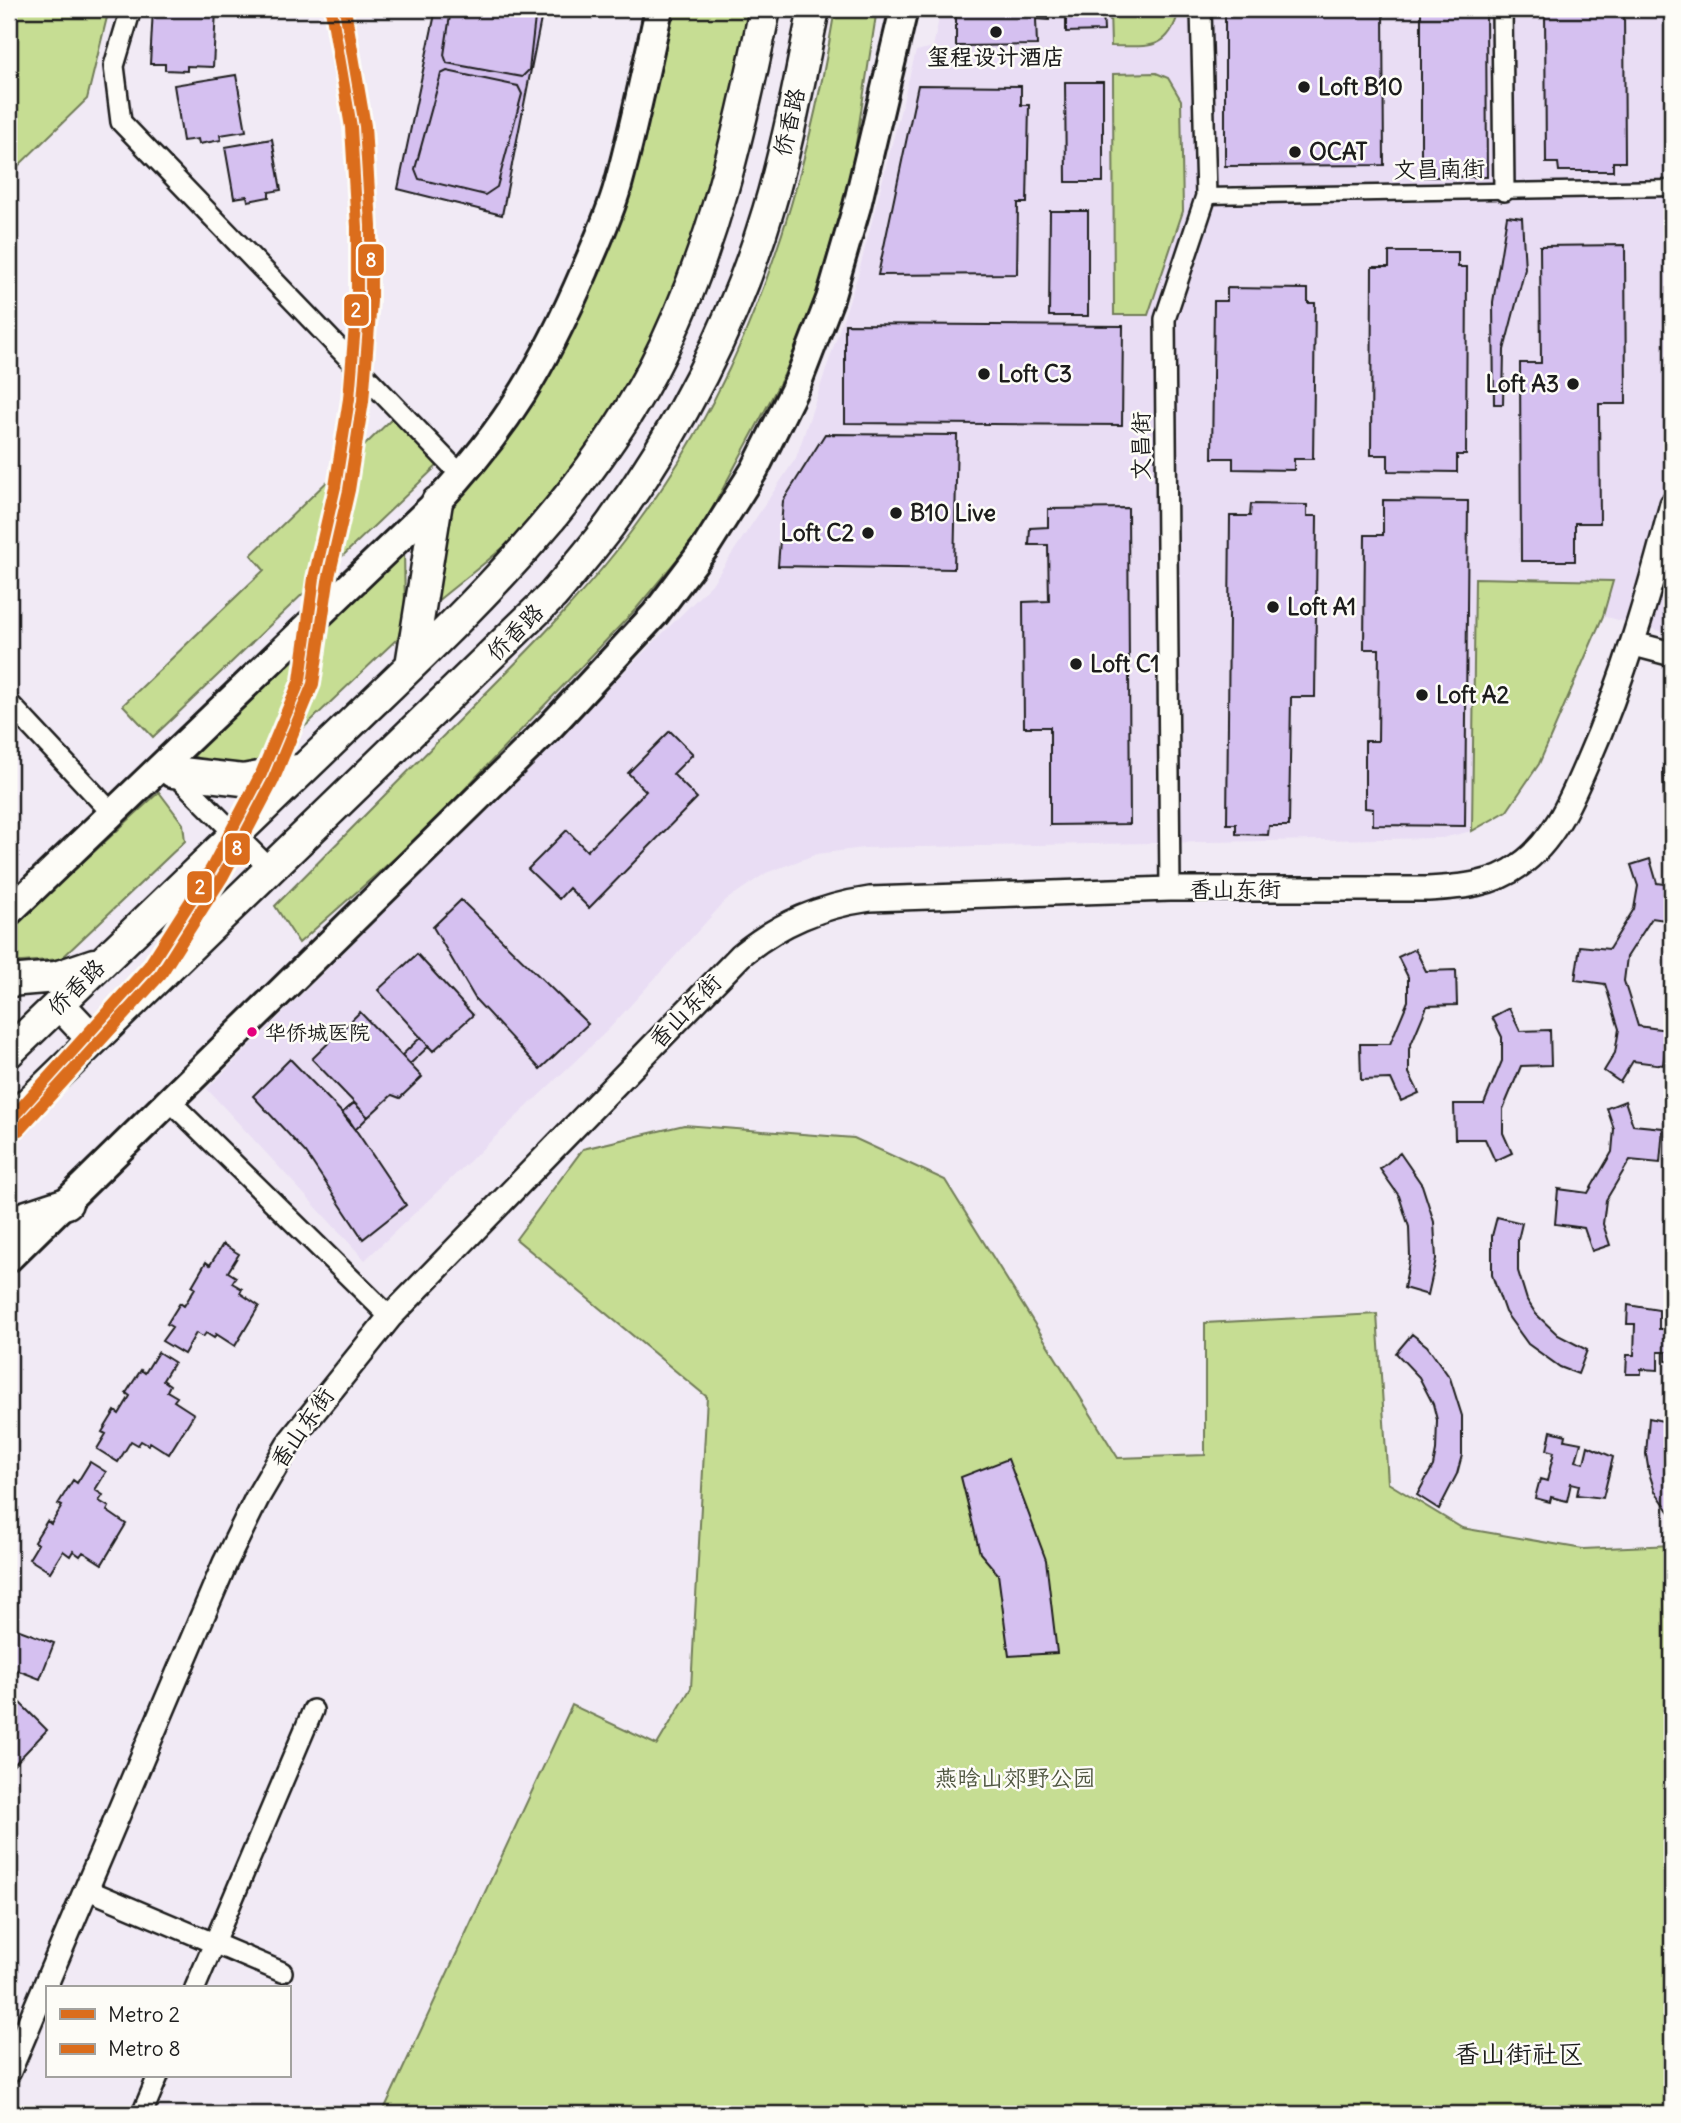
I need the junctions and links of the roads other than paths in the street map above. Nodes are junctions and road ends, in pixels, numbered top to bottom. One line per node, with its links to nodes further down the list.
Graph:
1 (131, 9): 11 (street)
2 (659, 9): 11 (main road)
3 (765, 9): 16 (main road, 侨香路)
4 (814, 9): 20 (main road, 侨香路)
5 (904, 9): 31 (main road)
6 (1201, 9): 10 (street, 文昌街)
7 (1502, 9): 9 (street)
8 (1672, 188): 9 (street, 文昌南街)
9 (1504, 191): 10 (street, 文昌南街)
10 (1206, 196): 24 (street, 文昌街)
11 (462, 476): 12 (main road)
12 (438, 502): 16 (main road); 19 (main road)
13 (1672, 504): 14 (street, 香山东街)
14 (1634, 644): 15 (street); 24 (street, 香山东街)
15 (1672, 654)
16 (411, 665): 18 (main road, 侨香路)
17 (9, 703): 21 (street)
18 (306, 766): 19 (main road); 20 (main road); 22 (main road, 侨香路)
19 (168, 767): 21 (main road); 22 (street)
20 (342, 797): 23 (main road, 侨香路)
21 (112, 813): 25 (main road)
22 (235, 834): 23 (street); 26 (main road, 侨香路)
23 (269, 868): 29 (main road, 侨香路)
24 (1170, 889): 36 (street, 香山东街)
25 (9, 912)
26 (104, 961): 27 (main road); 28 (main road, 侨香路)
27 (9, 981)
28 (59, 1004): 29 (main road); 30 (main road, 侨香路)
29 (93, 1040): 32 (main road, 侨香路)
30 (9, 1052)
31 (170, 1101): 33 (main road); 36 (street)
32 (9, 1122)
33 (67, 1203): 34 (main road); 35 (main road)
34 (9, 1222)
35 (9, 1258)
36 (390, 1317): 38 (street, 香山东街)
37 (313, 1710): 39 (street)
38 (86, 1889): 39 (street); 42 (street, 香山东街)
39 (214, 1943): 40 (street); 41 (street)
40 (282, 1972)
41 (196, 1986)
42 (9, 2070)
43 (157, 2078): 44 (street)
44 (142, 2114)

